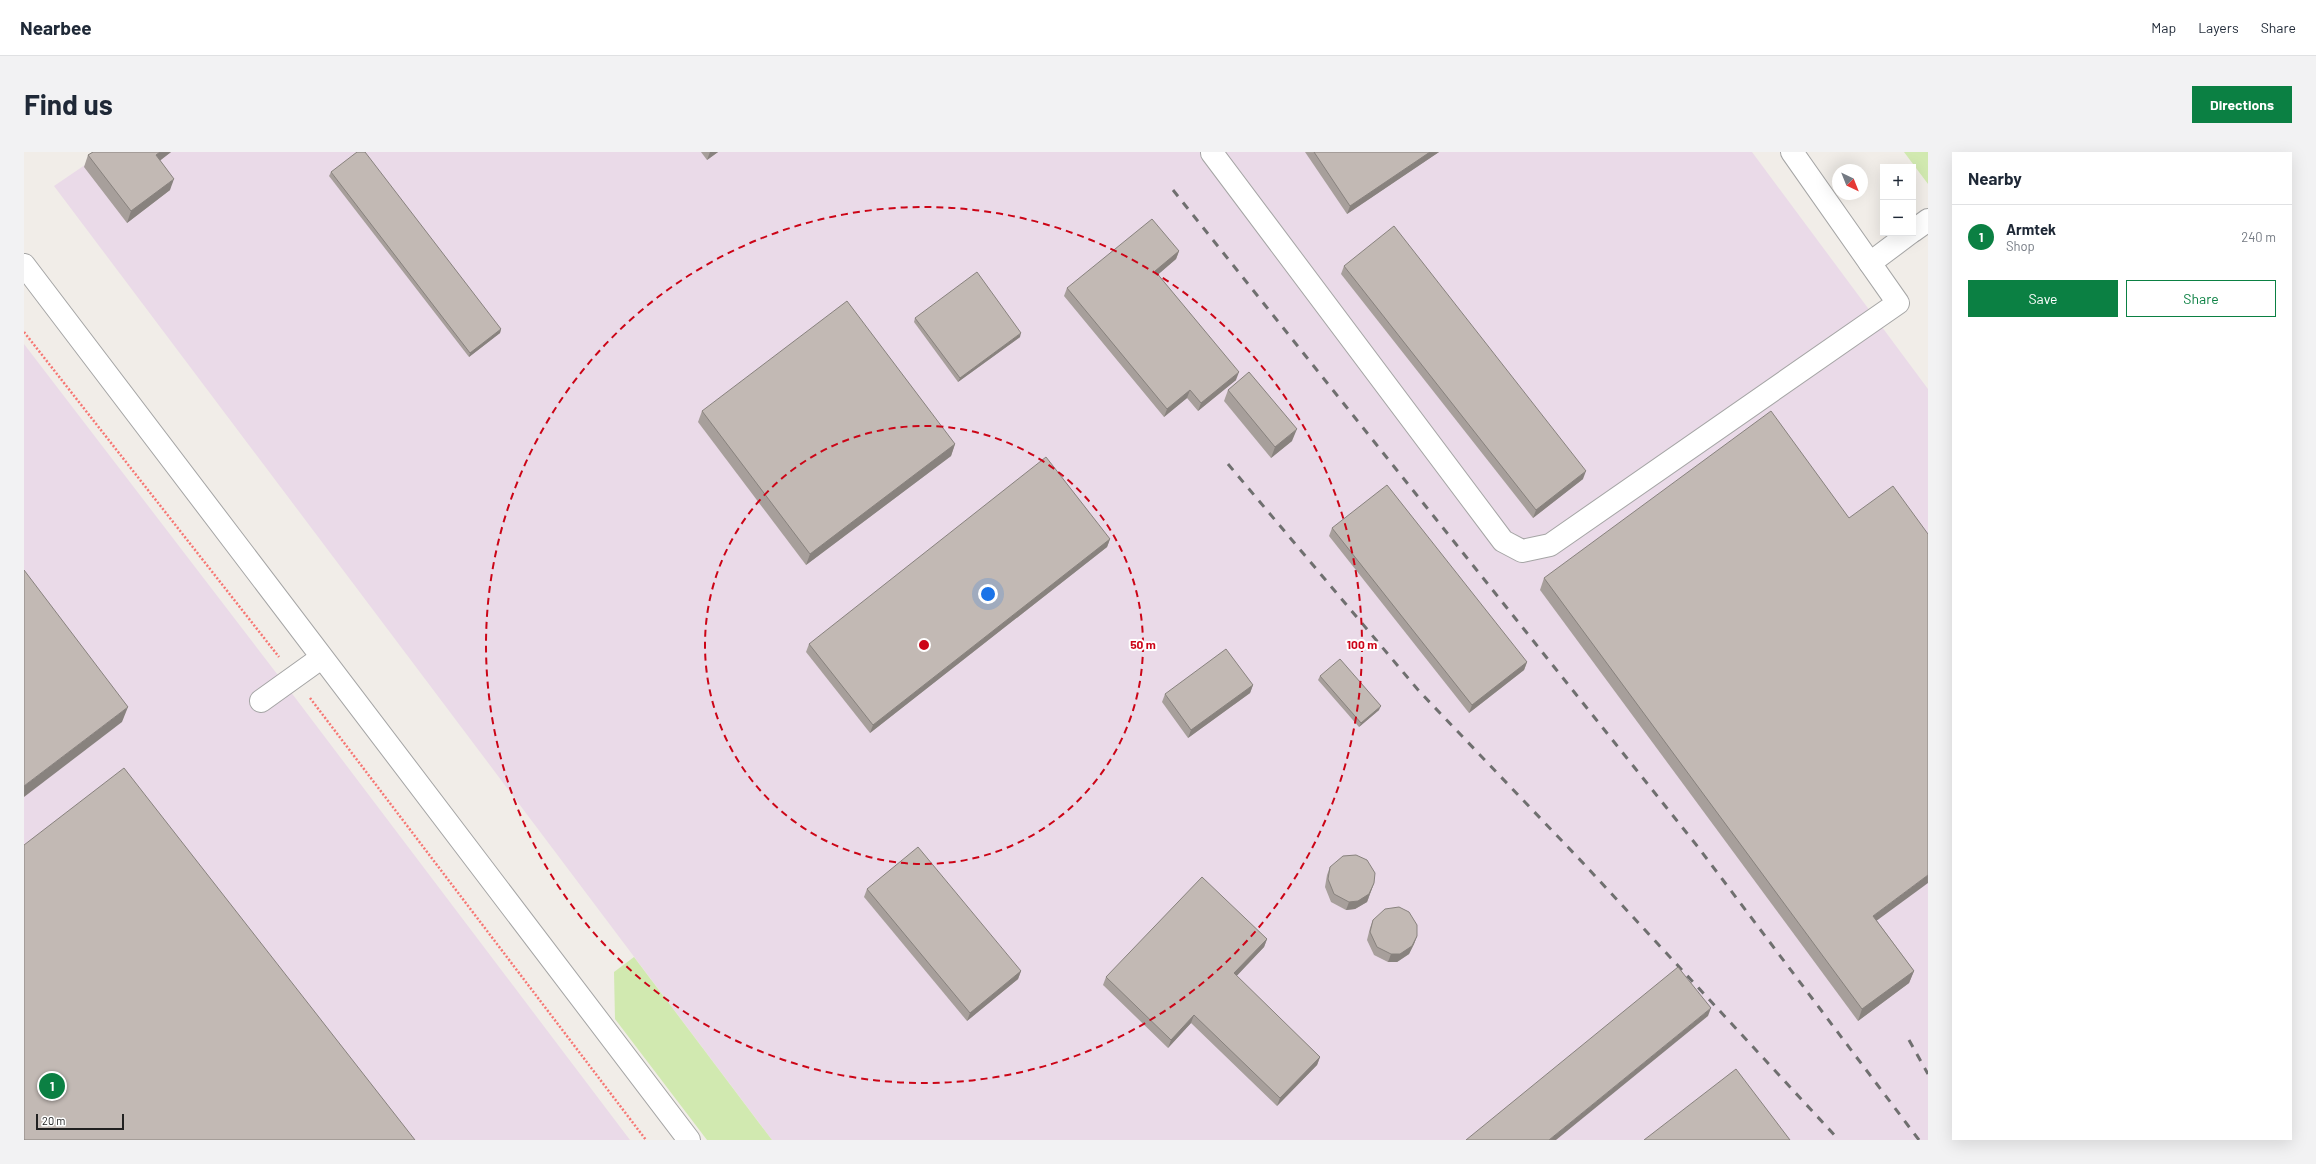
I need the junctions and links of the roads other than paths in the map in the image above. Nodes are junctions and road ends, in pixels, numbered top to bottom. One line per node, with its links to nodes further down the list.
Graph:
1 (1792, 152): 6 (street)
2 (1212, 153): 6 (street)
3 (1928, 220): 4 (street)
4 (1916, 229)
5 (1906, 236): 6 (street)
6 (1870, 263)
7 (24, 265): 8 (street)
8 (321, 658): 9 (street); 10 (street)
9 (261, 701)
10 (689, 1140)

